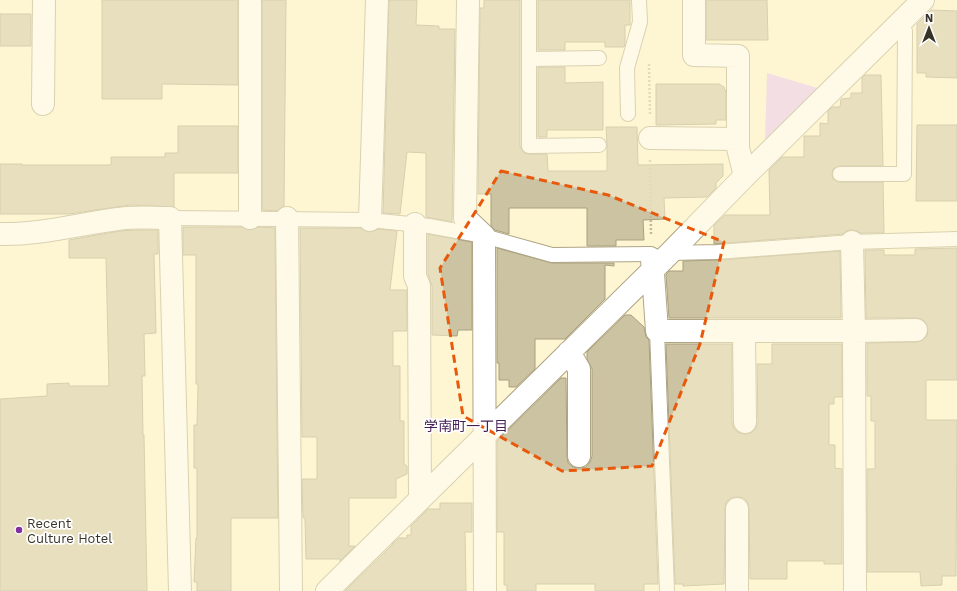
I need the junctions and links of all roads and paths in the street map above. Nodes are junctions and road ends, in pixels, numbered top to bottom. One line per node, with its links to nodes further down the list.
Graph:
1 (44, 0): 12 (street)
2 (250, 0): 20 (street)
3 (377, 0): 22 (street)
4 (468, 0): 25 (street)
5 (529, 0): 11 (lane)
6 (639, 0): 13 (lane)
7 (694, 0): 15 (street)
8 (923, 0): 9 (street)
9 (899, 24): 17 (lane); 18 (street)
10 (599, 58): 11 (lane)
11 (529, 59): 16 (lane)
12 (43, 104)
13 (628, 114)
14 (650, 138): 15 (street)
15 (738, 139): 18 (street)
16 (599, 145)
17 (840, 174)
18 (745, 176): 28 (street)
19 (170, 218): 20 (lane); 24 (street); 39 (street)
20 (250, 218): 21 (lane)
21 (287, 218): 22 (lane); 40 (street)
22 (370, 220): 23 (lane)
23 (415, 224): 25 (lane); 37 (street)
24 (0, 234)
25 (484, 236): 28 (lane); 35 (street)
26 (957, 239): 27 (lane)
27 (852, 242): 28 (lane); 30 (street)
28 (658, 258): 31 (street); 33 (street)
29 (916, 330): 30 (street)
30 (854, 331): 32 (street); 45 (street)
31 (657, 332): 32 (street); 43 (lane)
32 (744, 332): 34 (street)
33 (569, 352): 35 (street); 36 (street)
34 (745, 422)
35 (484, 436): 37 (street); 42 (street)
36 (579, 456)
37 (420, 499): 41 (street)
38 (737, 508): 44 (street)
39 (180, 591)
40 (291, 591)
41 (327, 591)
42 (485, 591)
43 (667, 591)
44 (737, 591)
45 (855, 591)

